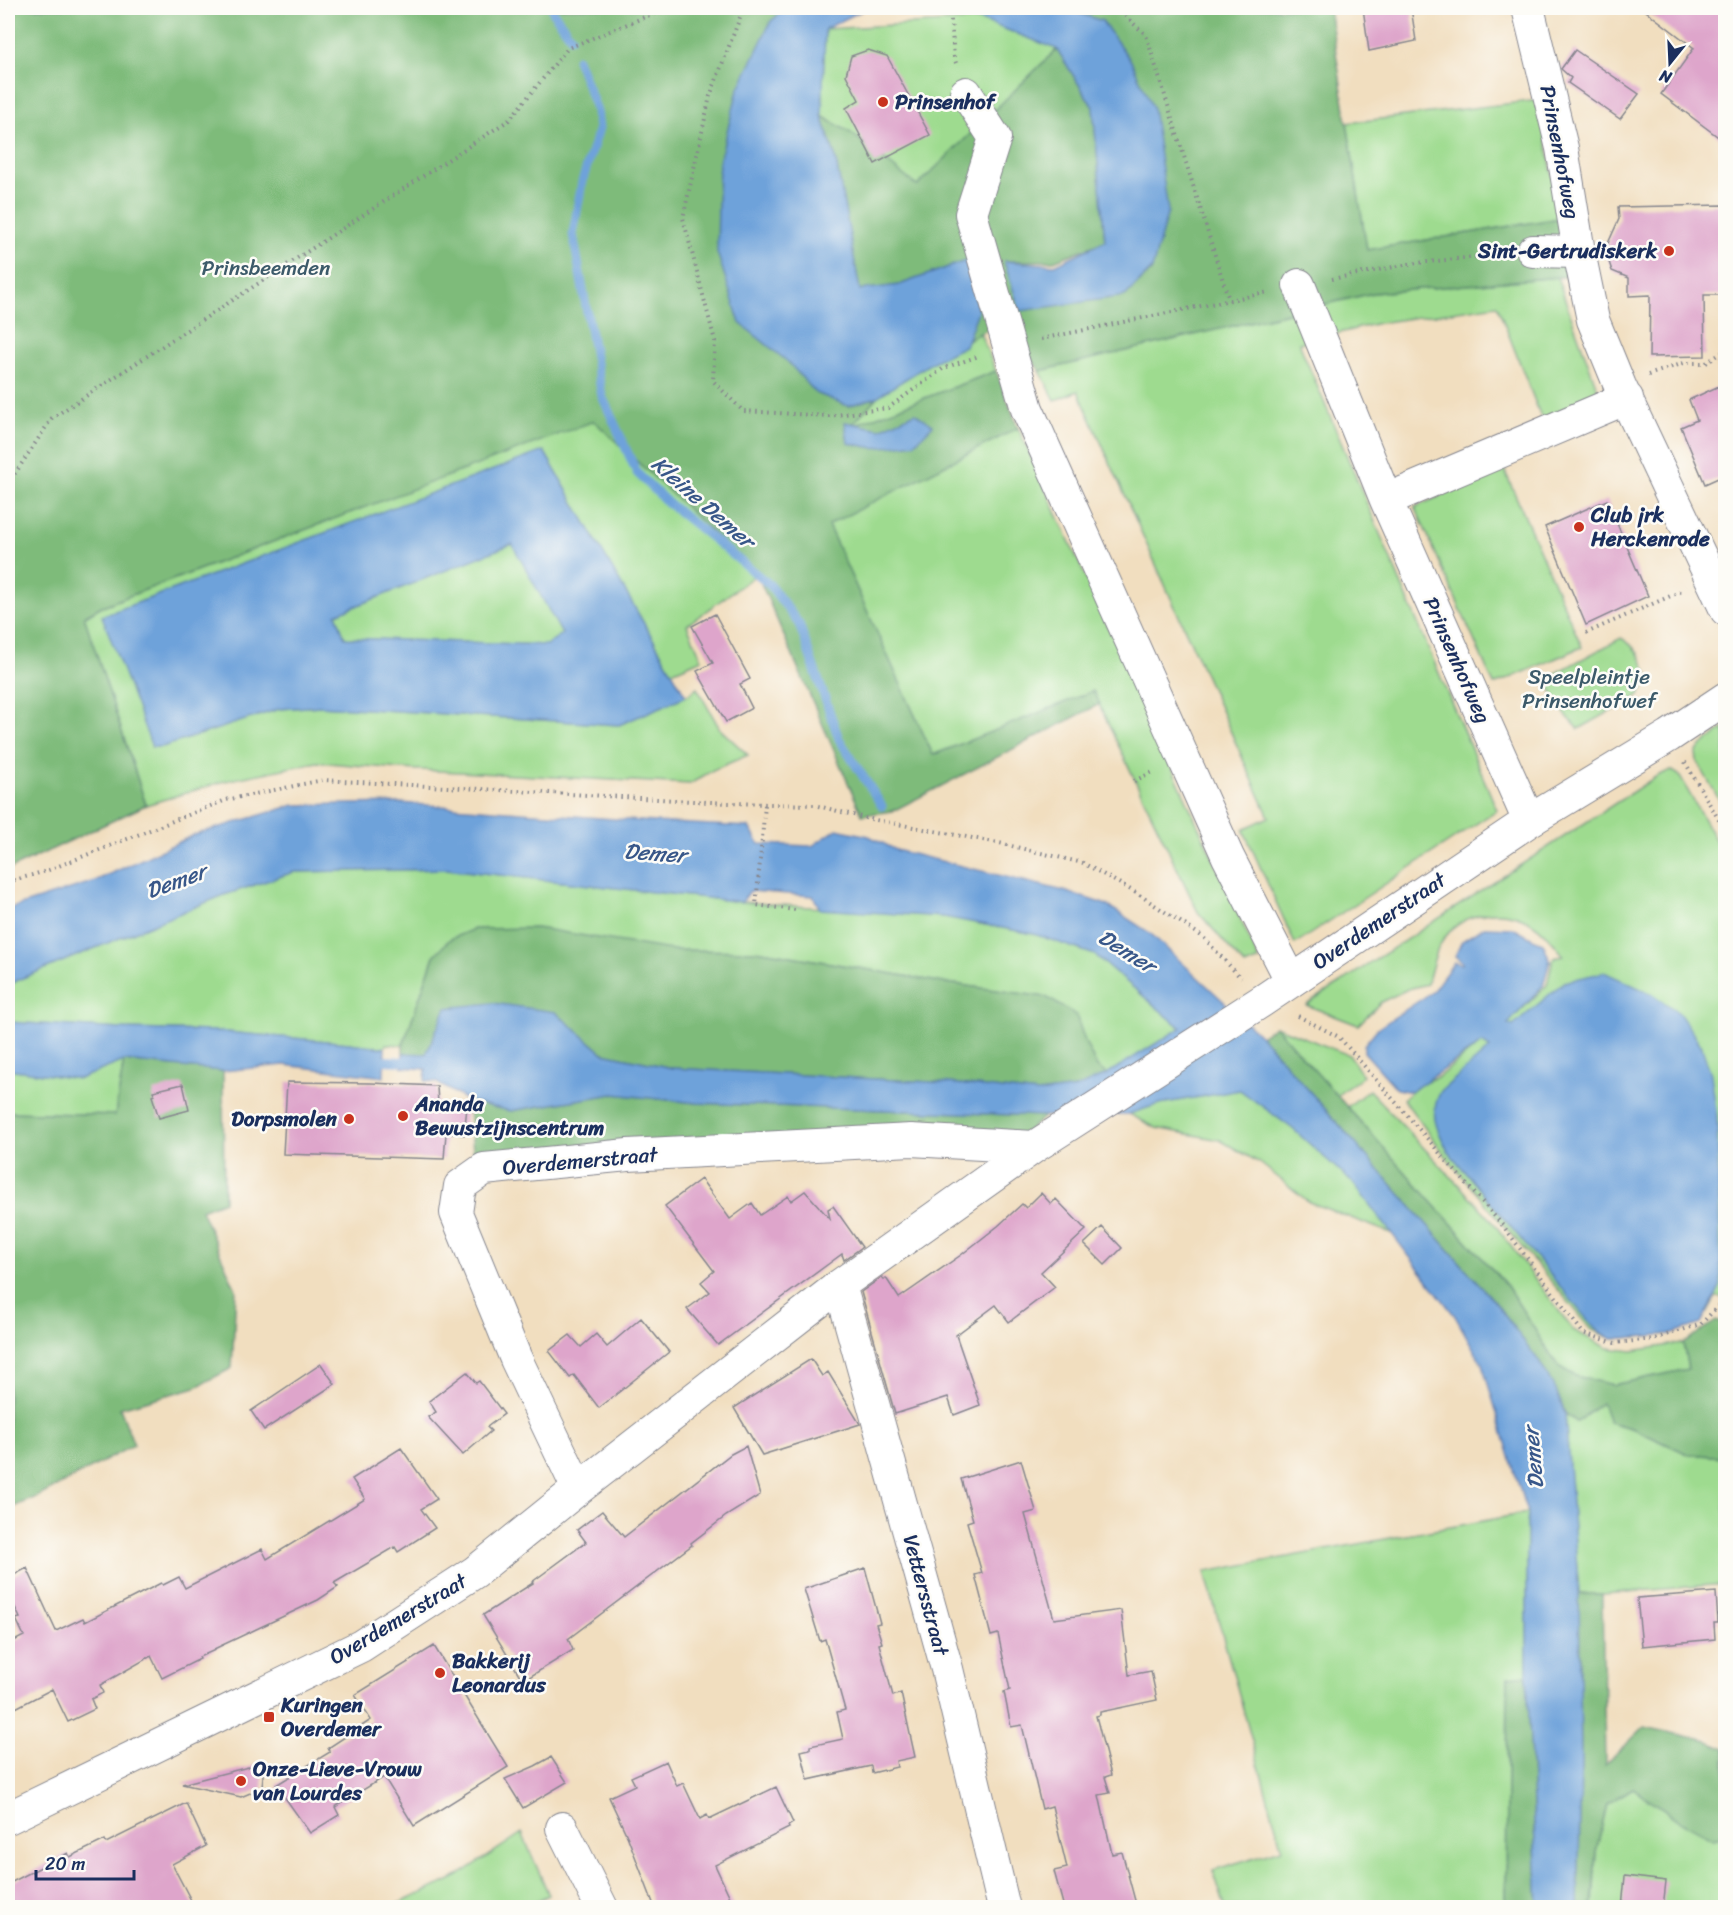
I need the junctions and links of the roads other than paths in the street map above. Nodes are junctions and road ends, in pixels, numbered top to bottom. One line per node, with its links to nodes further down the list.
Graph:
1 (1528, 8): 4 (street, Prinsenhofweg)
2 (966, 93): 11 (street)
3 (1533, 251): 4 (street)
4 (1579, 252): 6 (street, Prinsenhofweg)
5 (1299, 285): 7 (street, Prinsenhofweg)
6 (1627, 398): 7 (street); 8 (street, Prinsenhofweg)
7 (1386, 500): 10 (street, Prinsenhofweg)
8 (1725, 610)
9 (1725, 698): 10 (street, Overdemerstraat)
10 (1529, 820): 11 (street, Overdemerstraat)
11 (1269, 995): 12 (street, Overdemerstraat)
12 (1034, 1147): 13 (street, Overdemerstraat); 14 (street, Overdemerstraat)
13 (840, 1285): 14 (street, Overdemerstraat); 18 (street, Vettersstraat)
14 (578, 1488): 15 (street, Overdemerstraat)
15 (8, 1818)
16 (562, 1828): 17 (street)
17 (602, 1908)
18 (1005, 1908)

